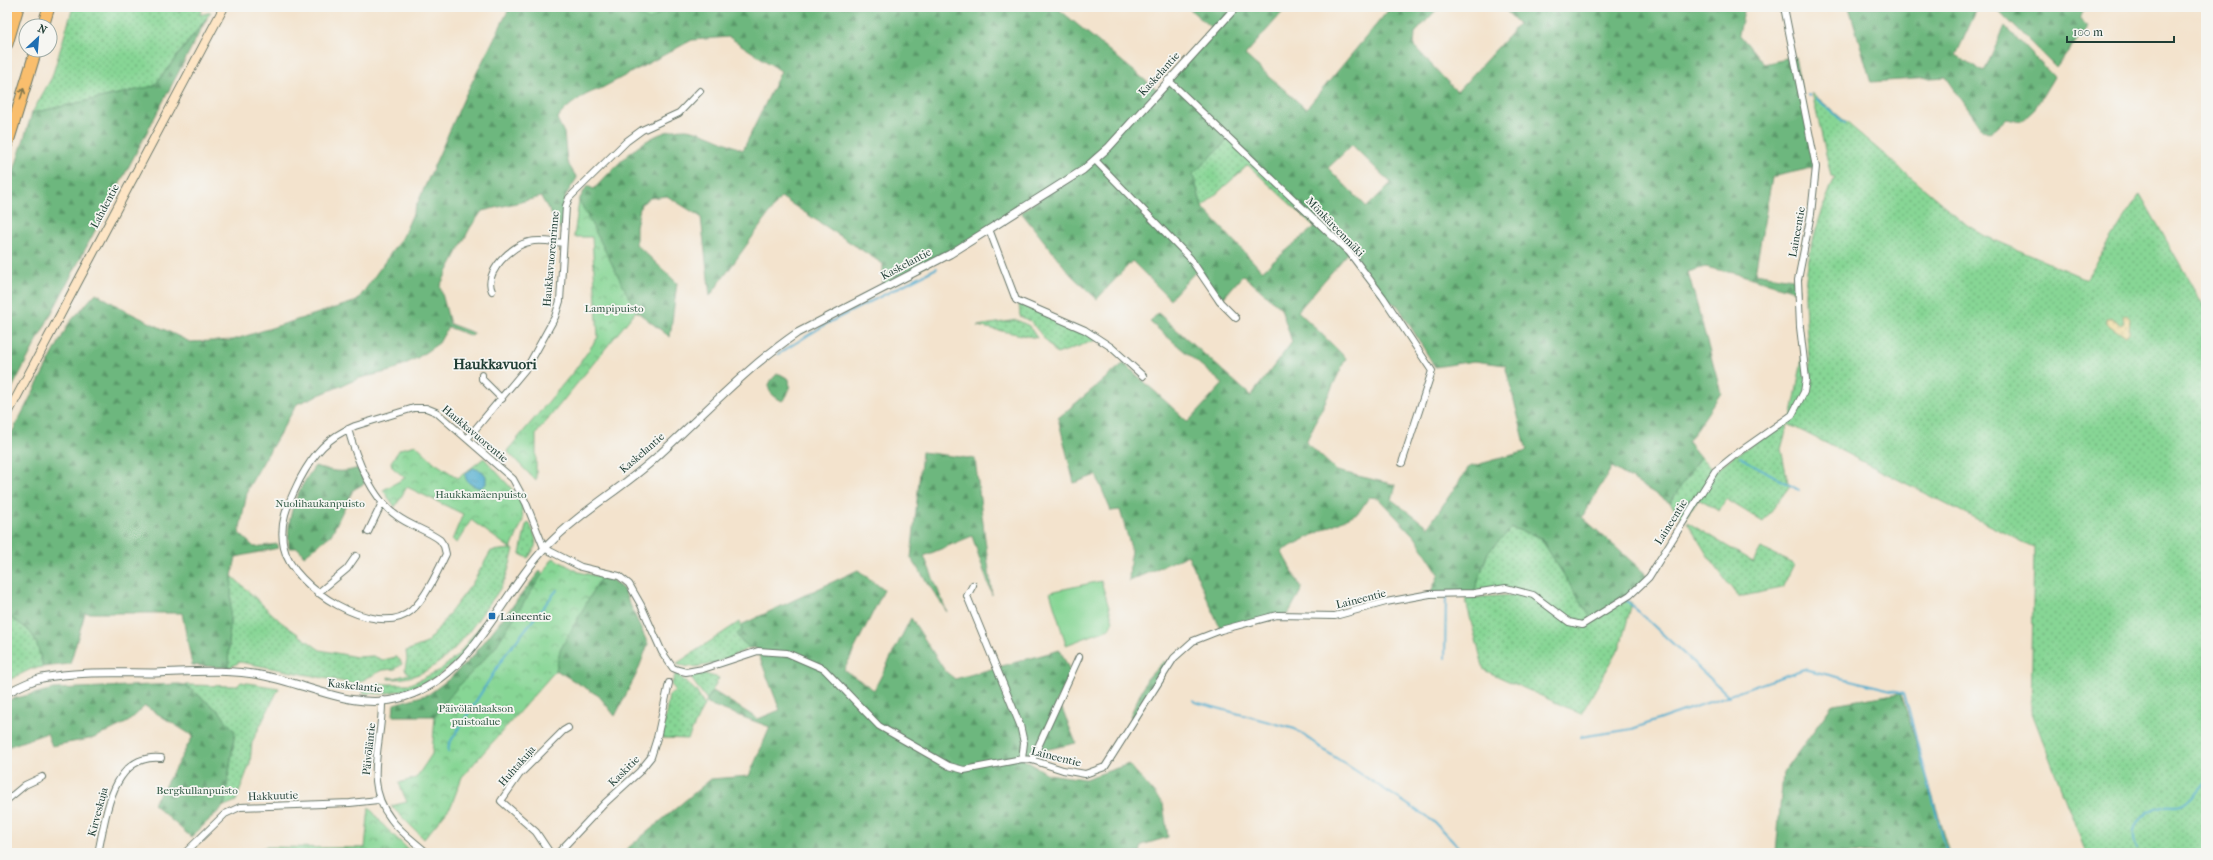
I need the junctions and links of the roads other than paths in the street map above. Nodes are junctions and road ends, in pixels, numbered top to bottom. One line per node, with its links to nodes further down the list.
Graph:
1 (18, 7): 7 (highway)
2 (49, 7): 6 (highway)
3 (224, 7): 20 (main road, Lahdentie)
4 (1236, 7): 9 (street, Kaskelantie)
5 (1784, 7): 37 (street, Laineentie)
6 (46, 18)
7 (7, 44)
8 (34, 58): 11 (highway, one-way to 8)
9 (1168, 80): 12 (street, Kaskelantie); 23 (street, Mönkäreenmäki)
10 (700, 91): 14 (street, Haukkavuorenrinne)
11 (7, 145)
12 (1095, 160): 13 (street, Kaskelantie); 16 (street)
13 (989, 229): 18 (street); 26 (street, Kaskelantie)
14 (563, 243): 15 (street); 19 (street, Haukkavuorenrinne)
15 (492, 291)
16 (1236, 318)
17 (482, 375): 19 (street)
18 (1143, 376)
19 (502, 399): 22 (street, Haukkavuorenrinne)
20 (7, 415)
21 (348, 429): 22 (street, Haukkavuorentie); 24 (street, Haukkavuorentie); 29 (street, Haukkavuorentie)
22 (467, 440): 26 (street, Haukkavuorentie)
23 (1402, 463)
24 (382, 503): 25 (street); 29 (street, Haukkavuorentie)
25 (368, 532)
26 (544, 548): 33 (street, Kaskelantie); 36 (street, Laineentie)
27 (356, 556): 29 (street)
28 (973, 585): 36 (street)
29 (318, 593)
30 (1079, 657): 37 (street)
31 (669, 683): 45 (street, Kaskitie)
32 (7, 693): 33 (street, Kaskelantie)
33 (382, 700): 40 (street, Päivöläntie)
34 (568, 728): 44 (street, Huhtakuja)
35 (161, 758): 41 (street, Kirveskuja)
36 (1022, 759): 37 (street, Laineentie)
37 (1032, 760)
38 (42, 777): 39 (street)
39 (7, 800)
40 (378, 800): 42 (street, Hakkuutie); 43 (street)
41 (98, 853)
42 (185, 853)
43 (427, 853)
44 (550, 853)
45 (558, 853)

